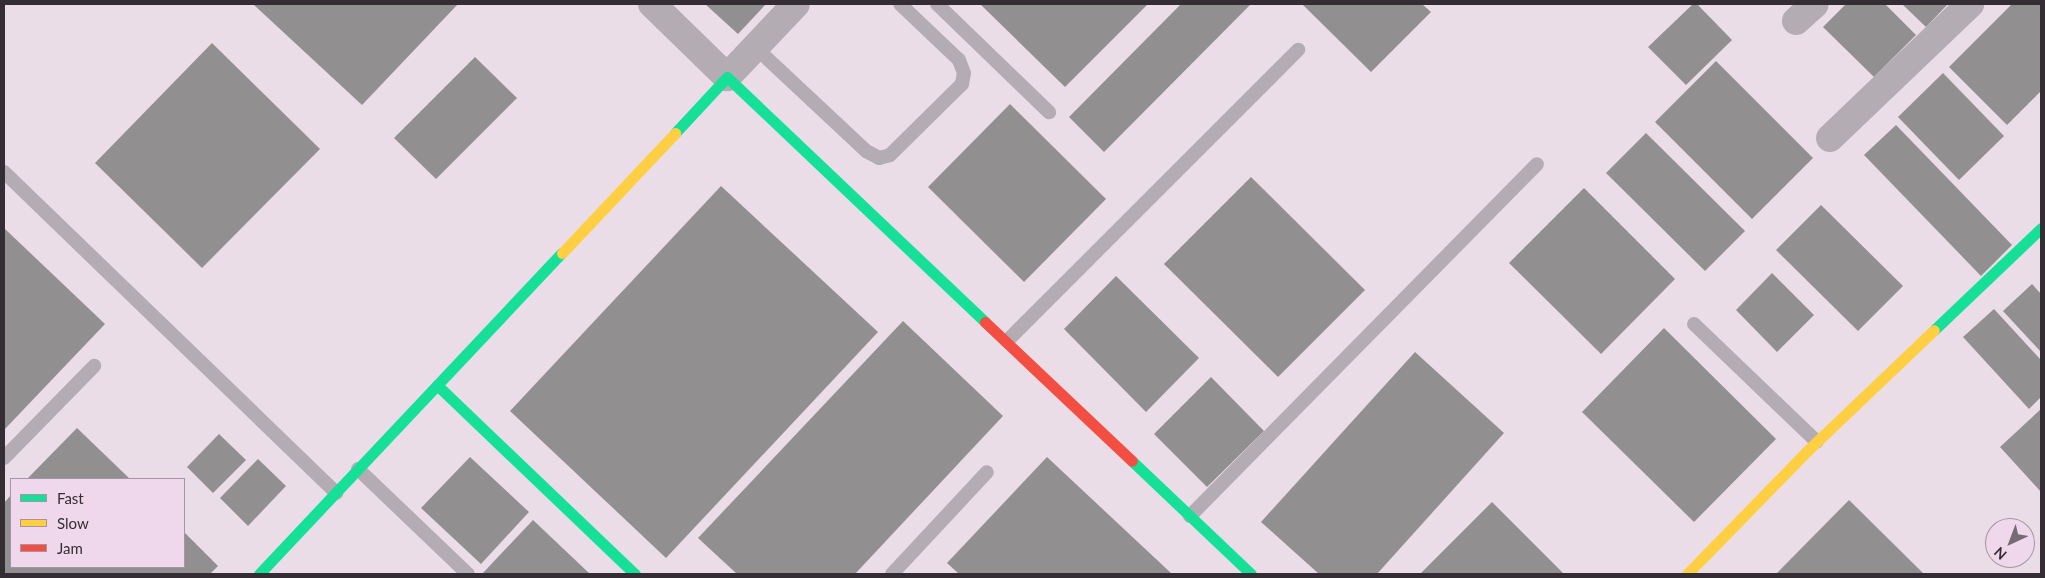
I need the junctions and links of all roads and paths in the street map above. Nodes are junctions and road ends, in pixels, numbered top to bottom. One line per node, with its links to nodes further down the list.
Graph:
1 (652, 4): 8 (street)
2 (796, 4): 6 (street)
3 (900, 4): 6 (lane)
4 (937, 4): 9 (lane)
5 (1970, 4): 10 (street)
6 (755, 47): 8 (street)
7 (1298, 50): 15 (lane)
8 (727, 77): 15 (street); 17 (street)
9 (1049, 112)
10 (1830, 138)
11 (1537, 164): 23 (lane)
12 (4, 172): 22 (lane)
13 (2041, 228): 18 (street)
14 (1694, 324): 18 (lane)
15 (1006, 341): 23 (street)
16 (94, 366): 19 (lane)
17 (437, 385): 20 (street); 26 (street)
18 (1817, 442): 29 (street)
19 (4, 458)
20 (358, 469): 22 (street); 25 (lane)
21 (987, 472): 27 (lane)
22 (336, 493): 24 (street)
23 (1190, 516): 28 (street)
24 (259, 574)
25 (468, 574)
26 (635, 574)
27 (892, 574)
28 (1251, 574)
29 (1687, 574)

